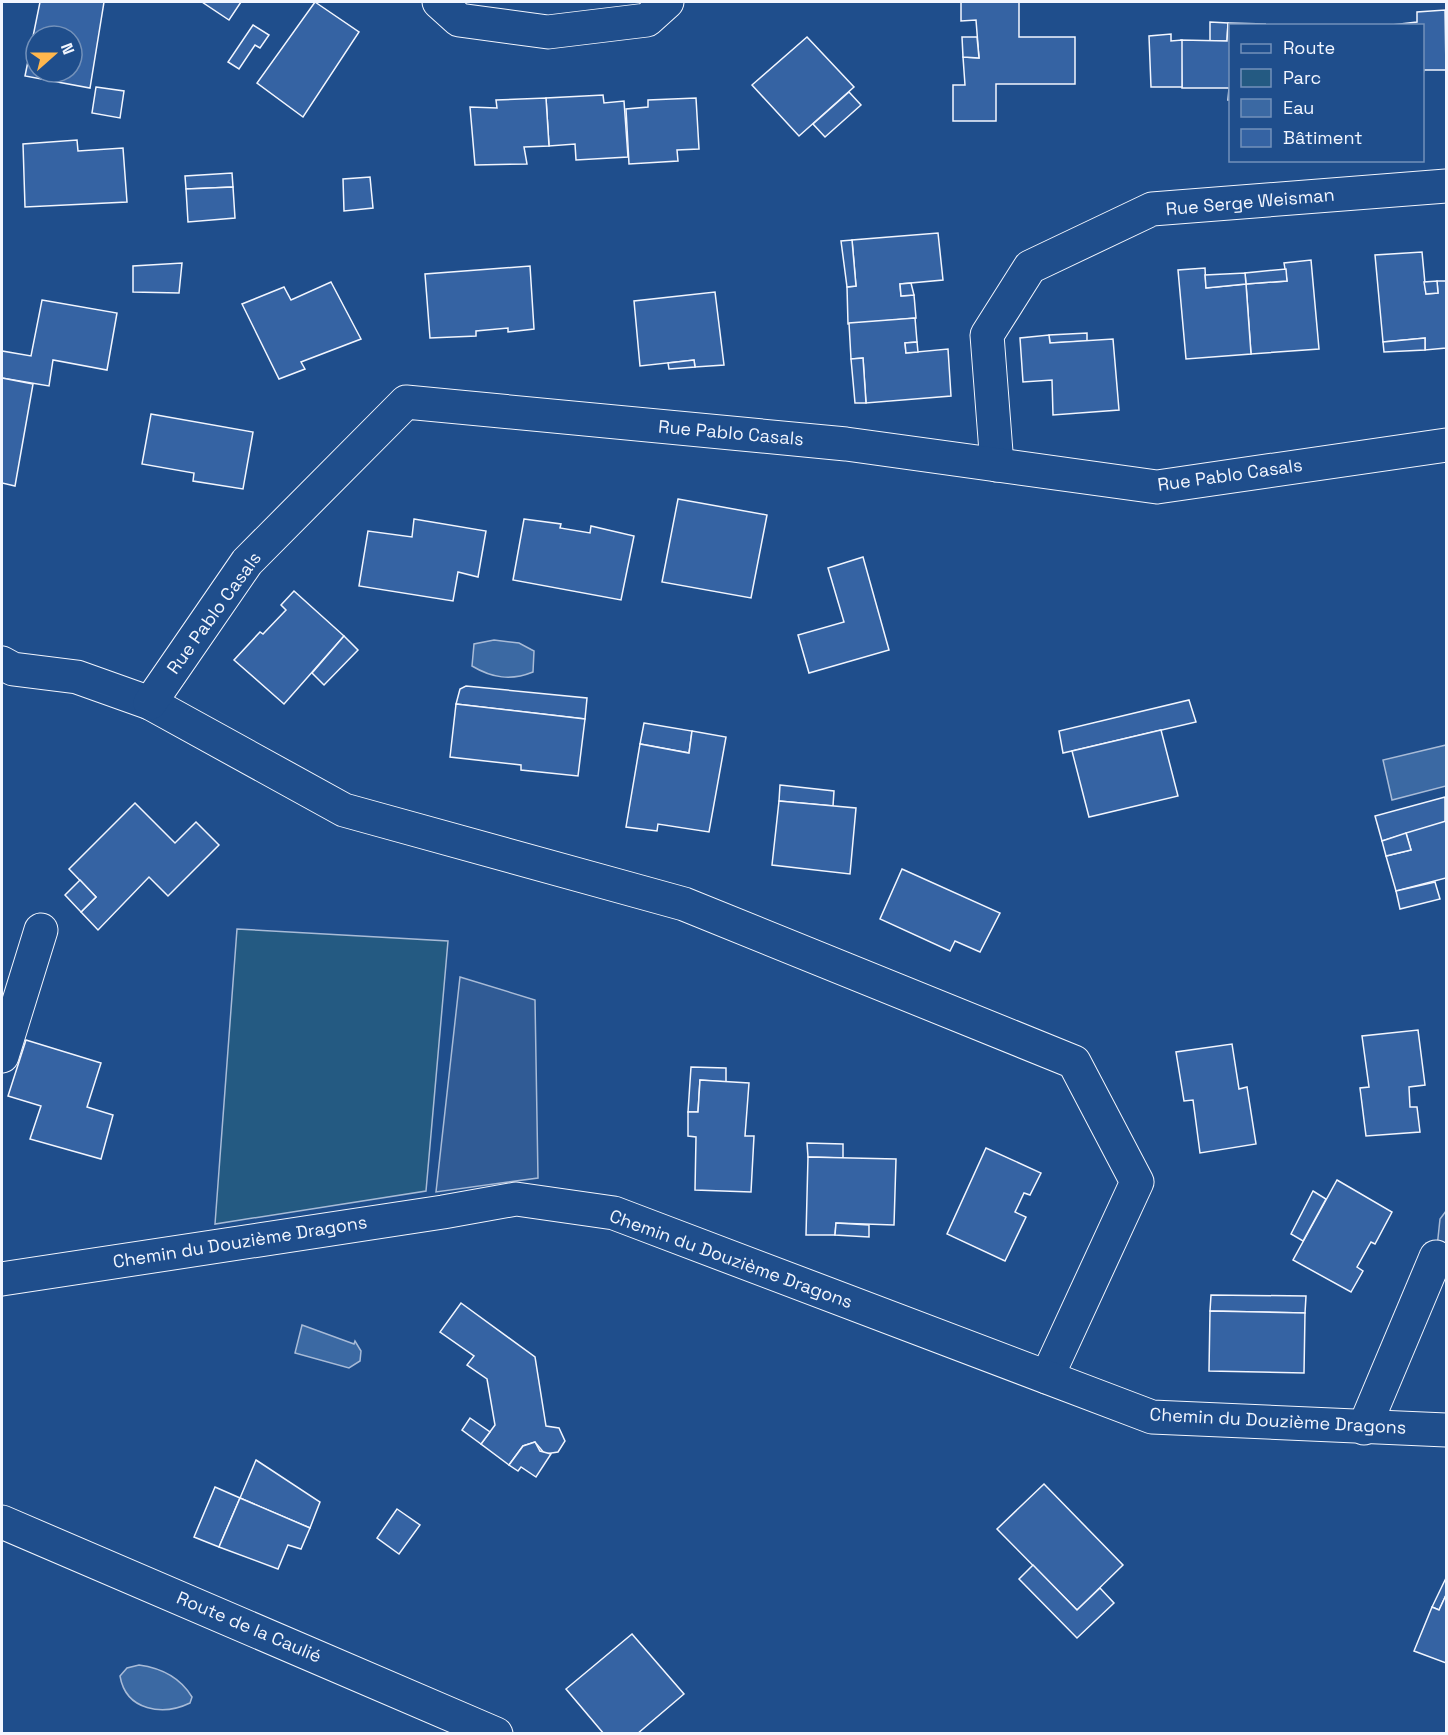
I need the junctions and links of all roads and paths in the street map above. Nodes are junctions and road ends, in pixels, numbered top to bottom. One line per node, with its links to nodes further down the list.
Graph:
1 (439, 2): 2 (street)
2 (667, 2)
3 (1446, 186): 5 (street, Rue Serge Weisman)
4 (1446, 445): 5 (street, Rue Pablo Casals)
5 (997, 465): 7 (street, Rue Pablo Casals)
6 (2, 663): 7 (street)
7 (150, 703): 12 (street)
8 (41, 930): 9 (street)
9 (2, 1056)
10 (1436, 1257): 13 (street)
11 (2, 1279): 12 (street, Chemin du Douzième Dragons)
12 (1047, 1377): 13 (street, Chemin du Douzième Dragons)
13 (1364, 1428): 14 (street, Chemin du Douzième Dragons)
14 (1446, 1430)
15 (2, 1522): 16 (street, Route de la Caulié)
16 (496, 1734)

